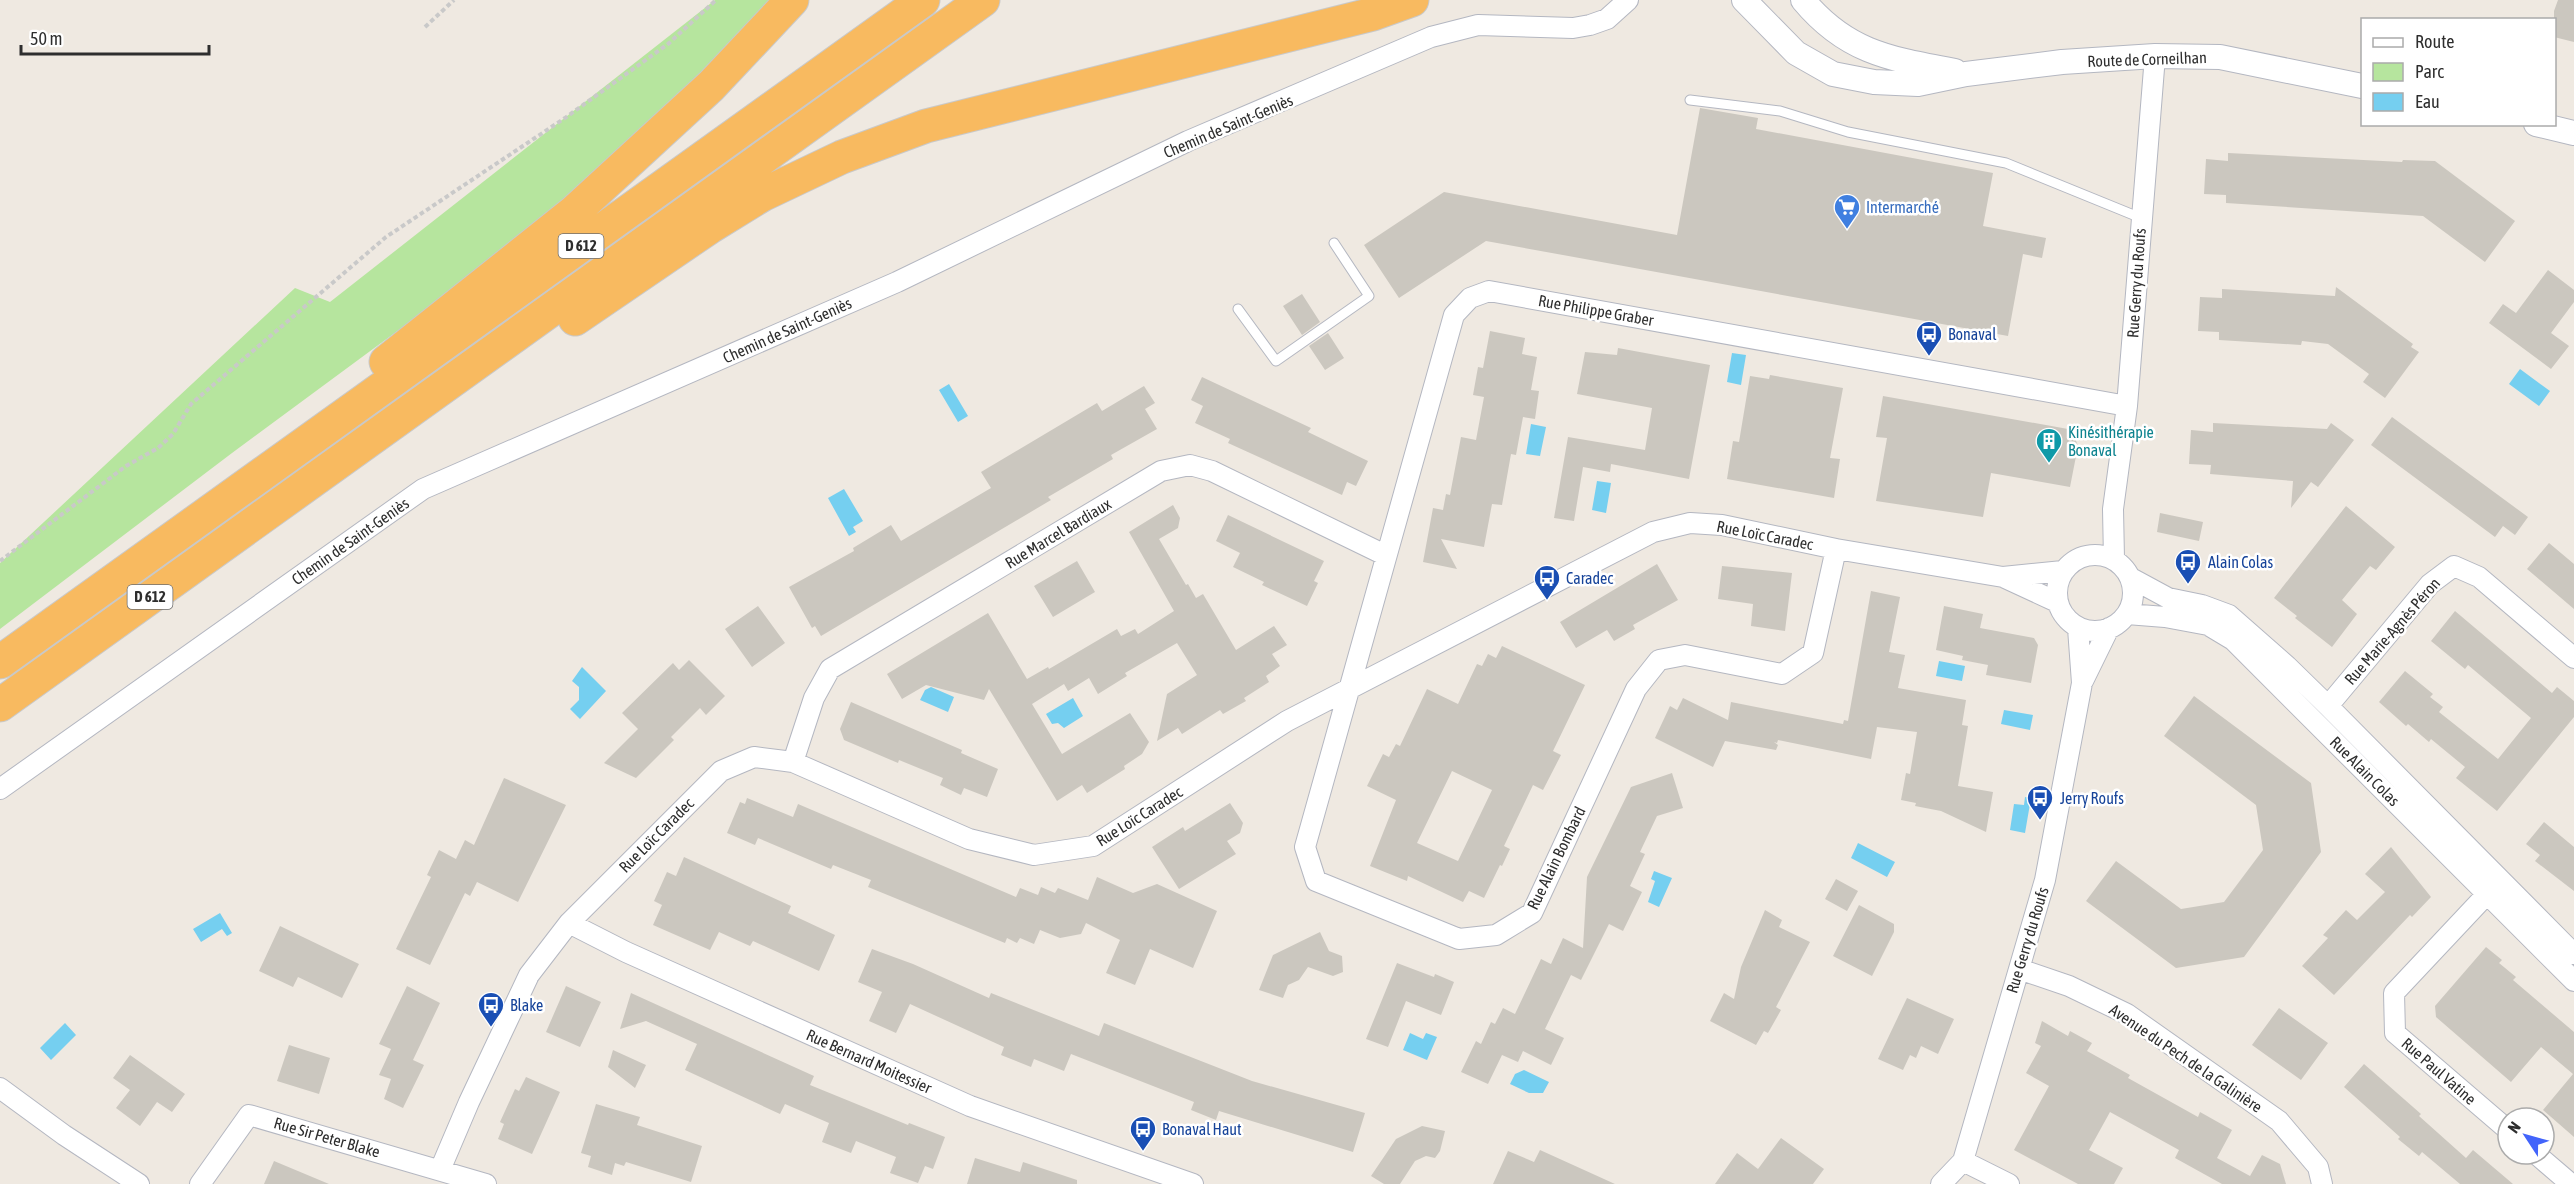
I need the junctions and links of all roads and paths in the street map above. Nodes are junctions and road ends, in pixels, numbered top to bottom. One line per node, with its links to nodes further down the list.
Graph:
1 (454, 0): 10 (path)
2 (716, 0): 28 (path)
3 (792, 0): 22 (highway)
4 (923, 0): 22 (highway, D 612)
5 (983, 0): 21 (highway, D 612)
6 (1412, 0): 21 (highway)
7 (1628, 0): 43 (street, Chemin de Saint-Geniès)
8 (1744, 0): 12 (street, Route de Corneilhan)
9 (1803, 0): 12 (street, Route de Corneilhan)
10 (425, 27)
11 (2155, 56): 12 (street, Route de Corneilhan); 13 (street, Route de Corneilhan); 17 (street, Rue Gerry du Roufs)
12 (1966, 74)
13 (2361, 86)
14 (1690, 100): 17 (lane)
15 (2544, 126): 16 (street)
16 (2574, 133)
17 (2141, 218): 20 (street, Rue Gerry du Roufs)
18 (1334, 243): 19 (lane)
19 (1238, 309)
20 (2127, 406): 23 (street, Rue Gerry du Roufs); 26 (street, Rue Philippe Graber)
21 (330, 468): 40 (highway, D 612)
22 (237, 492): 37 (highway, D 612)
23 (2113, 509): 25 (street, Rue Gerry du Roufs); 27 (street, Rue Gerry du Roufs)
24 (1836, 549): 30 (street, Rue Loïc Caradec); 39 (street, Rue Loïc Caradec); 39 (street, Rue Alain Bombard)
25 (2090, 554): 27 (street); 29 (street)
26 (1385, 555): 39 (street, Rue Philippe Graber); 42 (street, Rue Marcel Bardiaux)
27 (2114, 559): 31 (street)
28 (0, 561)
29 (2063, 571): 30 (street, Rue Loïc Caradec); 32 (street)
30 (2002, 577): 32 (street, Rue Loïc Caradec)
31 (2131, 578): 33 (street); 41 (street, Rue Alain Colas)
32 (2058, 602): 34 (street)
33 (2127, 614): 35 (street); 44 (street, Rue Alain Colas)
34 (2078, 628): 35 (street); 38 (street, Rue Gerry du Roufs)
35 (2109, 628): 38 (street, Rue Gerry du Roufs)
36 (2574, 658): 41 (street, Rue Marie-Agnès Péron)
37 (0, 662)
38 (2082, 683): 47 (street, Rue Gerry du Roufs)
39 (1350, 687): 42 (street, Rue Loïc Caradec)
40 (0, 705)
41 (2328, 706): 46 (street, Rue Alain Colas)
42 (793, 762): 45 (street, Rue Loïc Caradec)
43 (0, 789)
44 (2488, 893): 48 (street, Rue Alain Colas); 50 (street, Rue Paul Vatine)
45 (569, 922): 53 (street, Rue Loïc Caradec); 54 (street, Rue Bernard Moitessier)
46 (2574, 954)
47 (2019, 969): 51 (street, Rue Gerry du Roufs); 60 (street, Avenue du Pech de la Galinière)
48 (2574, 981)
49 (0, 1088): 55 (street)
50 (2496, 1120)
51 (1963, 1161): 58 (street, Rue Gerry du Roufs); 59 (street)
52 (2550, 1166): 61 (street)
53 (440, 1170): 56 (street, Rue Sir Peter Blake); 57 (street, Rue Sir Peter Blake)
54 (1182, 1182)
55 (139, 1184)
56 (200, 1184)
57 (486, 1184)
58 (1941, 1184)
59 (2009, 1184)
60 (2322, 1184)
61 (2571, 1184)

